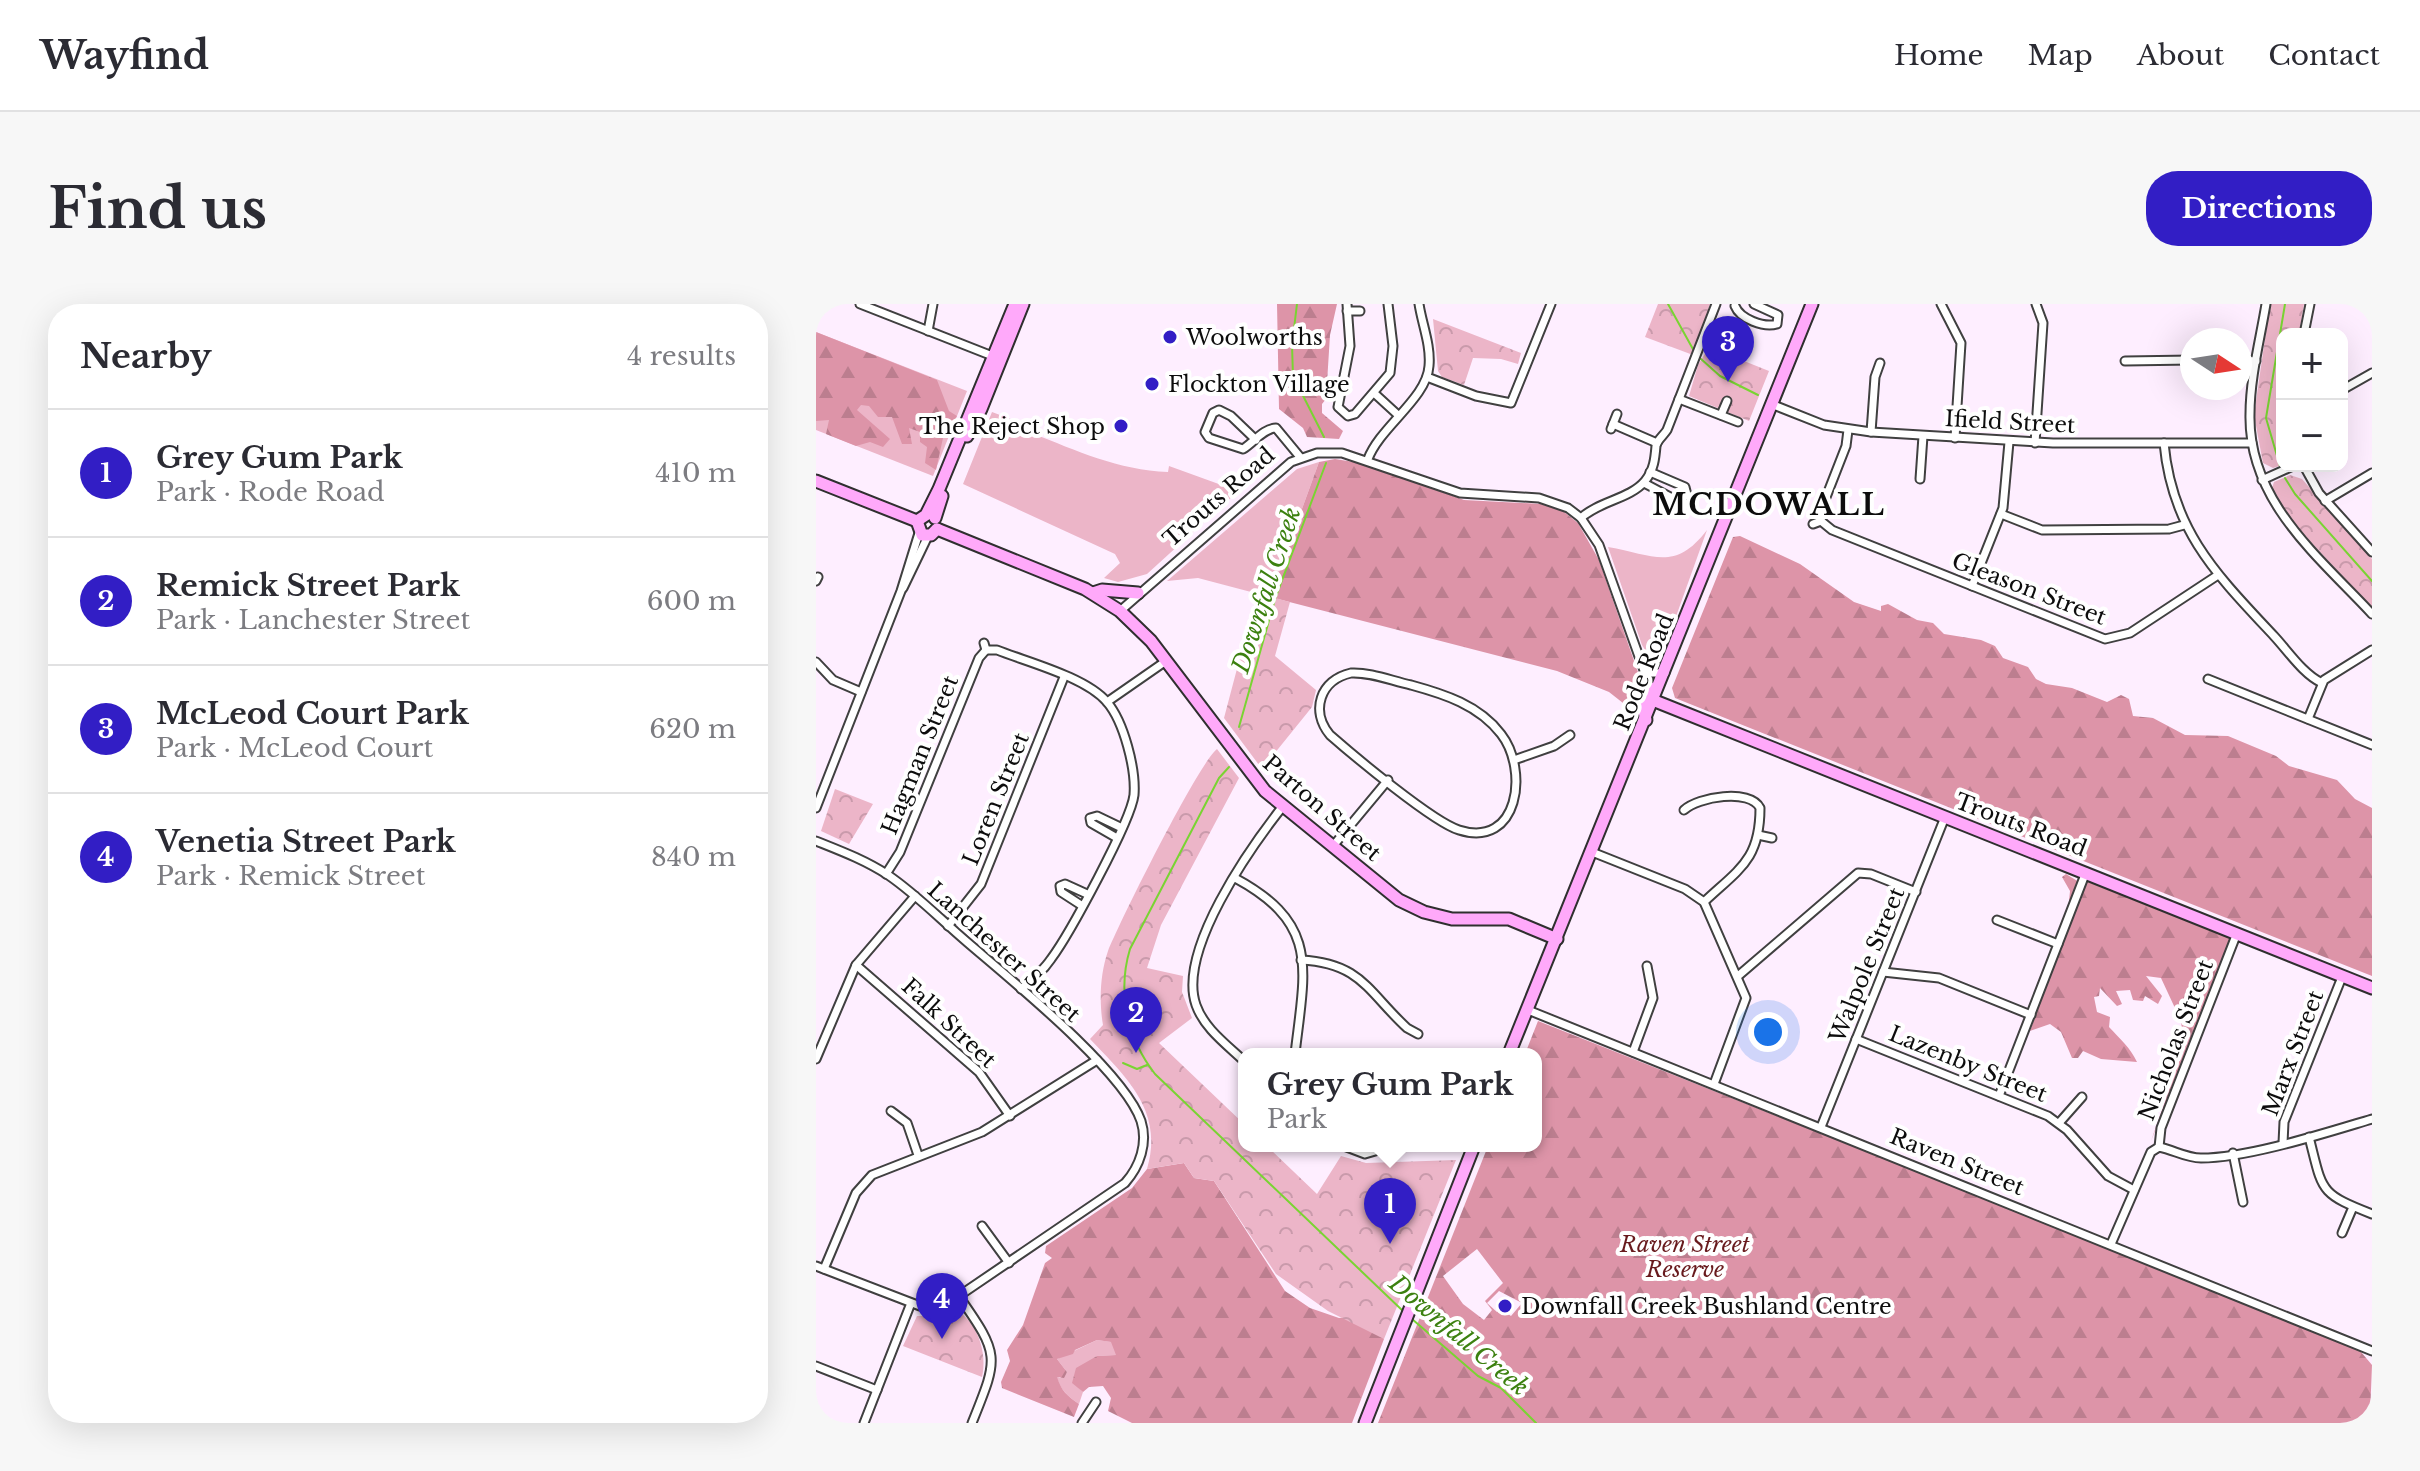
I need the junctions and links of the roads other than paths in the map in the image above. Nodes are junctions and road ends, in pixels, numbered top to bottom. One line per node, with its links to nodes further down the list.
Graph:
1 (860, 304): 19 (street)
2 (933, 304): 19 (street)
3 (1015, 304): 20 (street)
4 (1023, 304): 20 (street)
5 (1388, 304): 29 (street)
6 (1419, 304): 27 (street)
7 (1551, 304): 27 (street)
8 (1716, 304): 14 (street); 30 (street)
9 (1754, 304): 14 (street)
10 (1812, 304): 32 (street, Rode Road)
11 (1941, 304): 40 (street)
12 (2266, 304): 24 (street)
13 (2310, 304): 18 (street)
14 (1735, 305)
15 (2039, 305): 44 (street)
16 (1347, 307): 17 (street); 29 (street)
17 (1360, 311)
18 (2305, 328)
19 (928, 331): 20 (street)
20 (997, 358): 60 (street)
21 (2180, 360): 22 (street)
22 (2125, 361)
23 (2252, 361): 24 (street)
24 (2256, 361): 46 (street)
25 (1880, 363): 38 (street)
26 (2372, 373): 28 (street)
27 (1427, 377): 34 (street)
28 (2348, 387)
29 (1374, 393): 34 (street)
30 (1679, 399): 35 (street); 43 (street)
31 (1727, 401): 35 (street)
32 (1771, 404): 37 (street, Ifield Street); 73 (street, Rode Road)
33 (1617, 414): 43 (street)
34 (1398, 415): 48 (street)
35 (1721, 415): 36 (street)
36 (1738, 422)
37 (1848, 430): 38 (street, Ifield Street); 64 (street, Gleason Street)
38 (1871, 432): 39 (street, Ifield Street)
39 (1923, 436): 40 (street, Ifield Street); 53 (street)
40 (1955, 438): 42 (street, Ifield Street)
41 (1256, 440): 41 (street); 47 (street)
42 (2009, 442): 44 (street, Ifield Street); 58 (street)
43 (1657, 443): 49 (street)
44 (2035, 443): 45 (street, Ifield Street)
45 (2164, 443): 46 (street, Ifield Street); 61 (street)
46 (2252, 443): 54 (street)
47 (1300, 457): 48 (street, Trouts Road); 66 (street, Trouts Road)
48 (1368, 459): 59 (street, Trouts Road)
49 (1650, 472): 56 (street); 56 (street)
50 (2280, 472): 54 (street)
51 (2308, 472): 57 (street)
52 (2372, 473): 57 (street)
53 (1920, 479)
54 (2262, 480): 68 (street)
55 (816, 481): 60 (street)
56 (1644, 483): 59 (street)
57 (2325, 501): 62 (street)
58 (2001, 514): 61 (street); 64 (street)
59 (1581, 518): 72 (street)
60 (927, 525): 65 (street); 77 (street)
61 (2184, 525): 63 (street)
62 (2372, 552)
63 (2218, 575): 64 (street, Gleason Street); 76 (street)
64 (1972, 586)
65 (1093, 593): 66 (street); 67 (street)
66 (1138, 593): 67 (street, Trouts Road)
67 (1120, 611): 70 (street, Parton Street)
68 (2372, 614)
69 (2372, 650): 76 (street)
70 (1166, 661): 79 (street); 86 (street, Parton Street)
71 (816, 662): 77 (street)
72 (1642, 665): 73 (street); 78 (street)
73 (1666, 673): 78 (street, Rode Road)
74 (1064, 677): 79 (street, Hagman Street); 97 (street, Hagman Street); 105 (street, Loren Street)
75 (2208, 679): 80 (street)
76 (2322, 683): 80 (street)
77 (861, 692): 85 (street)
78 (1654, 694): 88 (street, Trouts Road); 95 (street, Rode Road)
79 (1107, 702): 89 (street)
80 (2308, 719): 82 (street)
81 (1570, 735): 83 (street)
82 (2372, 745)
83 (1514, 760): 84 (street); 84 (street)
84 (1388, 780): 94 (street)
85 (816, 806)
86 (1283, 806): 94 (street, Parton Street); 98 (street)
87 (1684, 810): 90 (street)
88 (1945, 817): 96 (street, Trouts Road); 99 (street, Walpole Street)
89 (1122, 828): 91 (street); 91 (street)
90 (1758, 835): 92 (street); 102 (street)
91 (1117, 838): 100 (street)
92 (1772, 838)
93 (816, 841): 97 (street, Lanchester Street)
94 (1333, 846): 107 (street, Parton Street)
95 (1592, 852): 102 (street); 107 (street, Rode Road)
96 (2086, 872): 106 (street, Trouts Road); 108 (street)
97 (886, 874): 101 (street, Lanchester Street)
98 (1235, 878): 109 (street); 124 (street)
99 (1916, 892): 112 (street, Walpole Street); 113 (street)
100 (1087, 894): 103 (street); 103 (street)
101 (915, 896): 105 (street, Lanchester Street); 110 (street)
102 (1704, 902): 113 (street)
103 (1081, 905): 116 (street)
104 (1997, 920): 108 (street)
105 (948, 926): 116 (street, Lanchester Street)
106 (2237, 933): 114 (street, Trouts Road); 137 (street, Nicholas Street)
107 (1557, 939): 117 (street, Rode Road)
108 (2058, 944): 118 (street)
109 (1301, 960): 119 (street); 121 (street)
110 (856, 965): 125 (street); 131 (street, Falk Street)
111 (1647, 966): 123 (street)
112 (1883, 972): 118 (street); 120 (street, Walpole Street)
113 (1738, 976): 127 (street)
114 (2342, 977): 115 (street, Trouts Road); 136 (street, Marx Street)
115 (2372, 988)
116 (1021, 989): 126 (street, Lanchester Street)
117 (1528, 1010): 122 (street, Rode Road); 123 (street, Raven Street)
118 (2031, 1015): 128 (street)
119 (1418, 1034)
120 (1856, 1039): 128 (street, Lazenby Street); 134 (street, Walpole Street)
121 (1295, 1048)
122 (1512, 1048)
123 (1633, 1052): 127 (street, Raven Street)
124 (1238, 1055)
125 (816, 1059)
126 (1097, 1060): 131 (street); 148 (street, Lanchester Street)
127 (1714, 1084): 134 (street, Raven Street)
128 (1999, 1096): 133 (street, Lazenby Street)
129 (2082, 1097): 133 (street)
130 (891, 1111): 140 (street)
131 (1010, 1116): 140 (street)
132 (2372, 1119): 135 (street)
133 (2059, 1123): 141 (street, Lazenby Street)
134 (1821, 1127): 147 (street, Raven Street)
135 (2309, 1137): 136 (street); 143 (street)
136 (2283, 1143): 139 (street)
137 (2159, 1147): 139 (street); 141 (street, Nicholas Street)
138 (1472, 1152): 159 (street)
139 (2233, 1153): 142 (street)
140 (918, 1155): 149 (street)
141 (2134, 1190): 147 (street, Nicholas Street)
142 (2243, 1202)
143 (2353, 1207): 144 (street); 146 (street)
144 (2372, 1214)
145 (982, 1226): 148 (street)
146 (2342, 1233)
147 (2111, 1244): 152 (street, Raven Street)
148 (1009, 1263): 150 (street)
149 (820, 1267): 151 (street)
150 (960, 1298): 151 (street); 157 (street)
151 (911, 1303): 154 (street)
152 (2372, 1351)
153 (816, 1366): 154 (street)
154 (877, 1390): 156 (street)
155 (1096, 1402): 158 (street)
156 (864, 1423)
157 (972, 1423)
158 (1082, 1423)
159 (1365, 1423)

